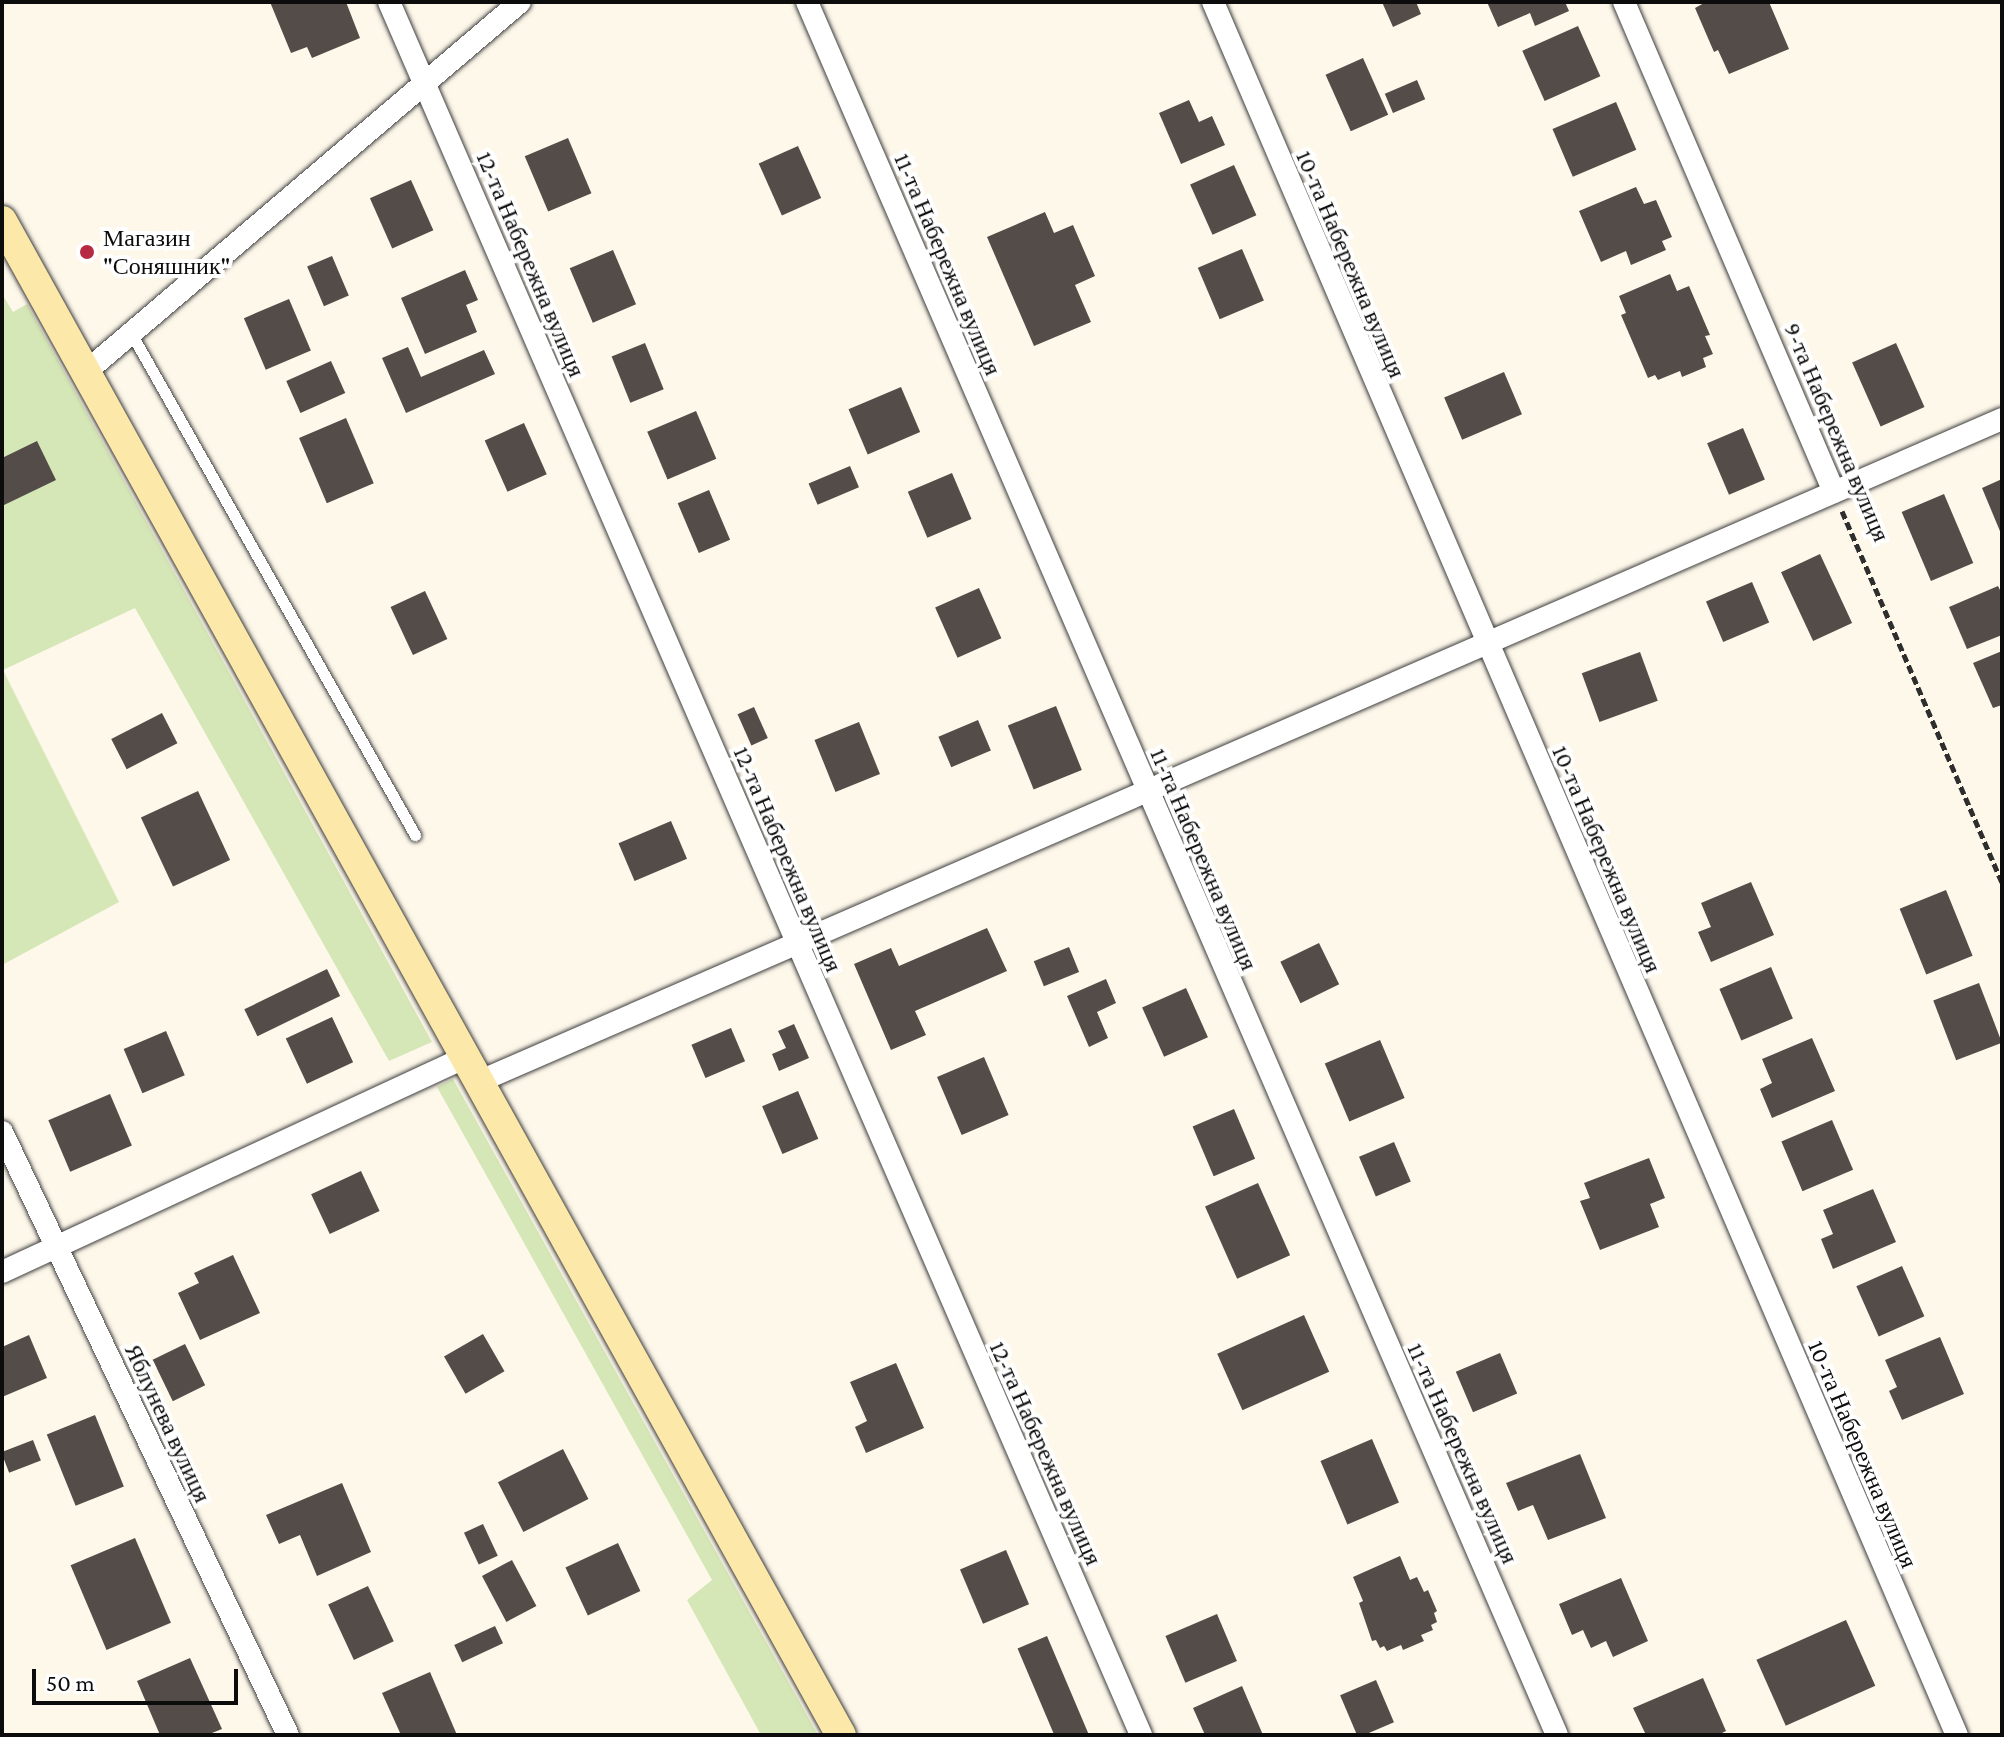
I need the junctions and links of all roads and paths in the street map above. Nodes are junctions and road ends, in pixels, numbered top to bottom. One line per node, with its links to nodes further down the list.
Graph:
1 (389, 2): 6 (street, 12-та Набережна вулиця)
2 (520, 2): 6 (street)
3 (807, 2): 13 (street, 11-та Набережна вулиця)
4 (1213, 2): 12 (street, 10-та Набережна вулиця)
5 (1624, 2): 11 (street, 9-та Набережна вулиця)
6 (424, 81): 8 (street); 16 (street, 12-та Набережна вулиця)
7 (2, 221): 9 (street)
8 (131, 333): 9 (street); 14 (lane)
9 (88, 370): 17 (street)
10 (2002, 419): 11 (street)
11 (1834, 492): 12 (street); 15 (path, 9-та Набережна вулиця)
12 (1486, 644): 13 (street); 25 (street, 10-та Набережна вулиця)
13 (1147, 792): 16 (street); 24 (street, 11-та Набережна вулиця)
14 (415, 835)
15 (2002, 882)
16 (795, 941): 17 (street); 23 (street, 12-та Набережна вулиця)
17 (471, 1070): 19 (street); 22 (street)
18 (2, 1132): 19 (street, Яблунева вулиця)
19 (56, 1247): 20 (street); 21 (street, Яблунева вулиця)
20 (2, 1272)
21 (288, 1735)
22 (841, 1735)
23 (1141, 1735)
24 (1557, 1735)
25 (1957, 1735)

